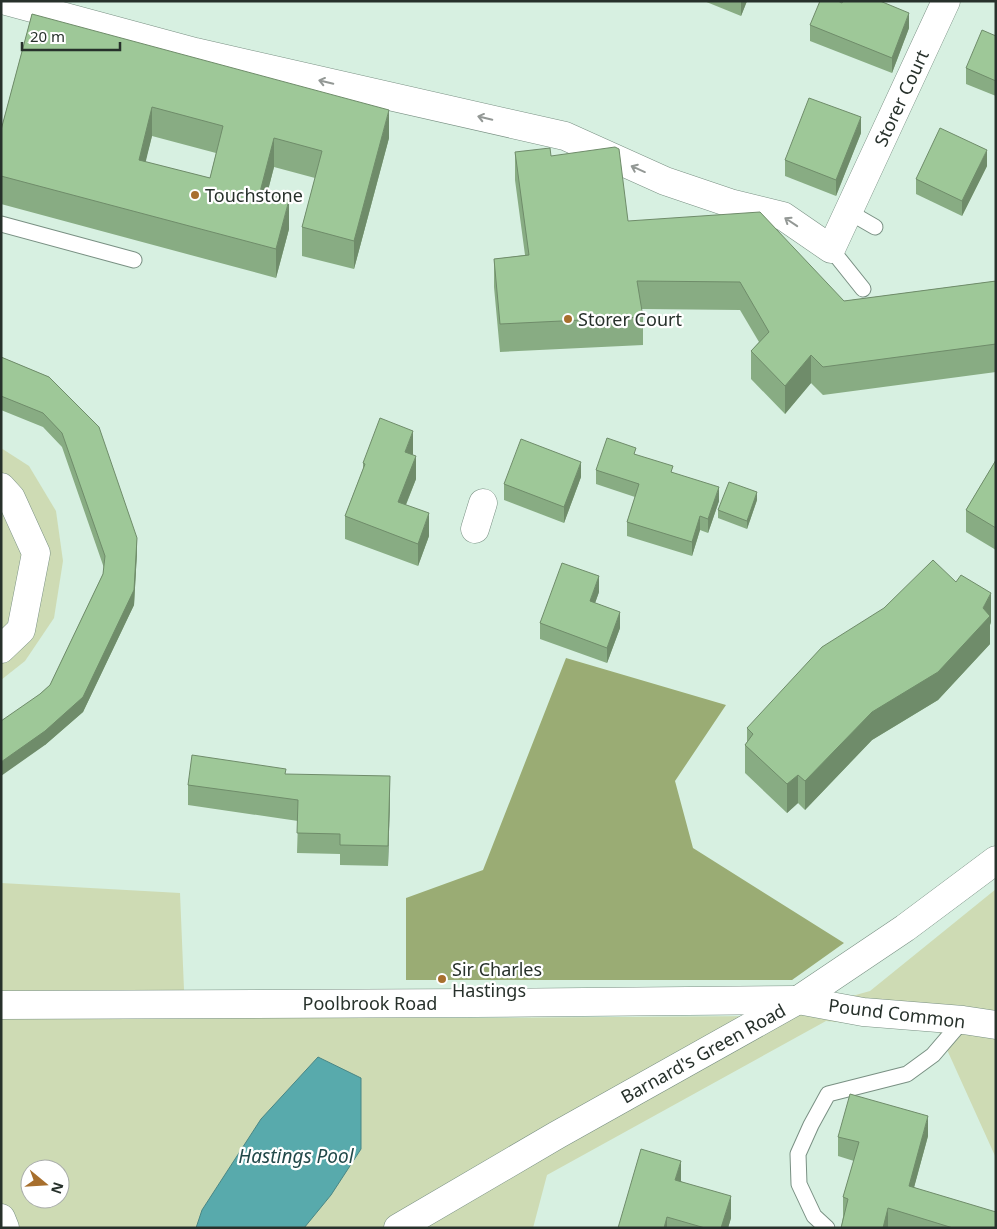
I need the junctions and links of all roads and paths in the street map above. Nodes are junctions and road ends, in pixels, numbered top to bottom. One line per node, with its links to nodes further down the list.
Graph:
1 (6, 1): 6 (street, one-way to 1)
2 (946, 1): 3 (street, Storer Court)
3 (848, 212): 5 (lane); 6 (street, Storer Court)
4 (1, 224): 7 (lane)
5 (874, 227)
6 (831, 249): 8 (lane)
7 (134, 260)
8 (863, 289)
9 (1, 487): 12 (street)
10 (483, 503): 11 (street)
11 (475, 528)
12 (1, 649)
13 (996, 860): 14 (street, Barnard's Green Road)
14 (798, 1000): 15 (street, Poolbrook Road); 16 (street, Pound Common); 20 (street, Barnard's Green Road)
15 (1, 1005)
16 (963, 1020): 17 (street, Pound Common); 21 (lane)
17 (996, 1025)
18 (1, 1218): 19 (street)
19 (5, 1228)
20 (398, 1228)
21 (828, 1228)

